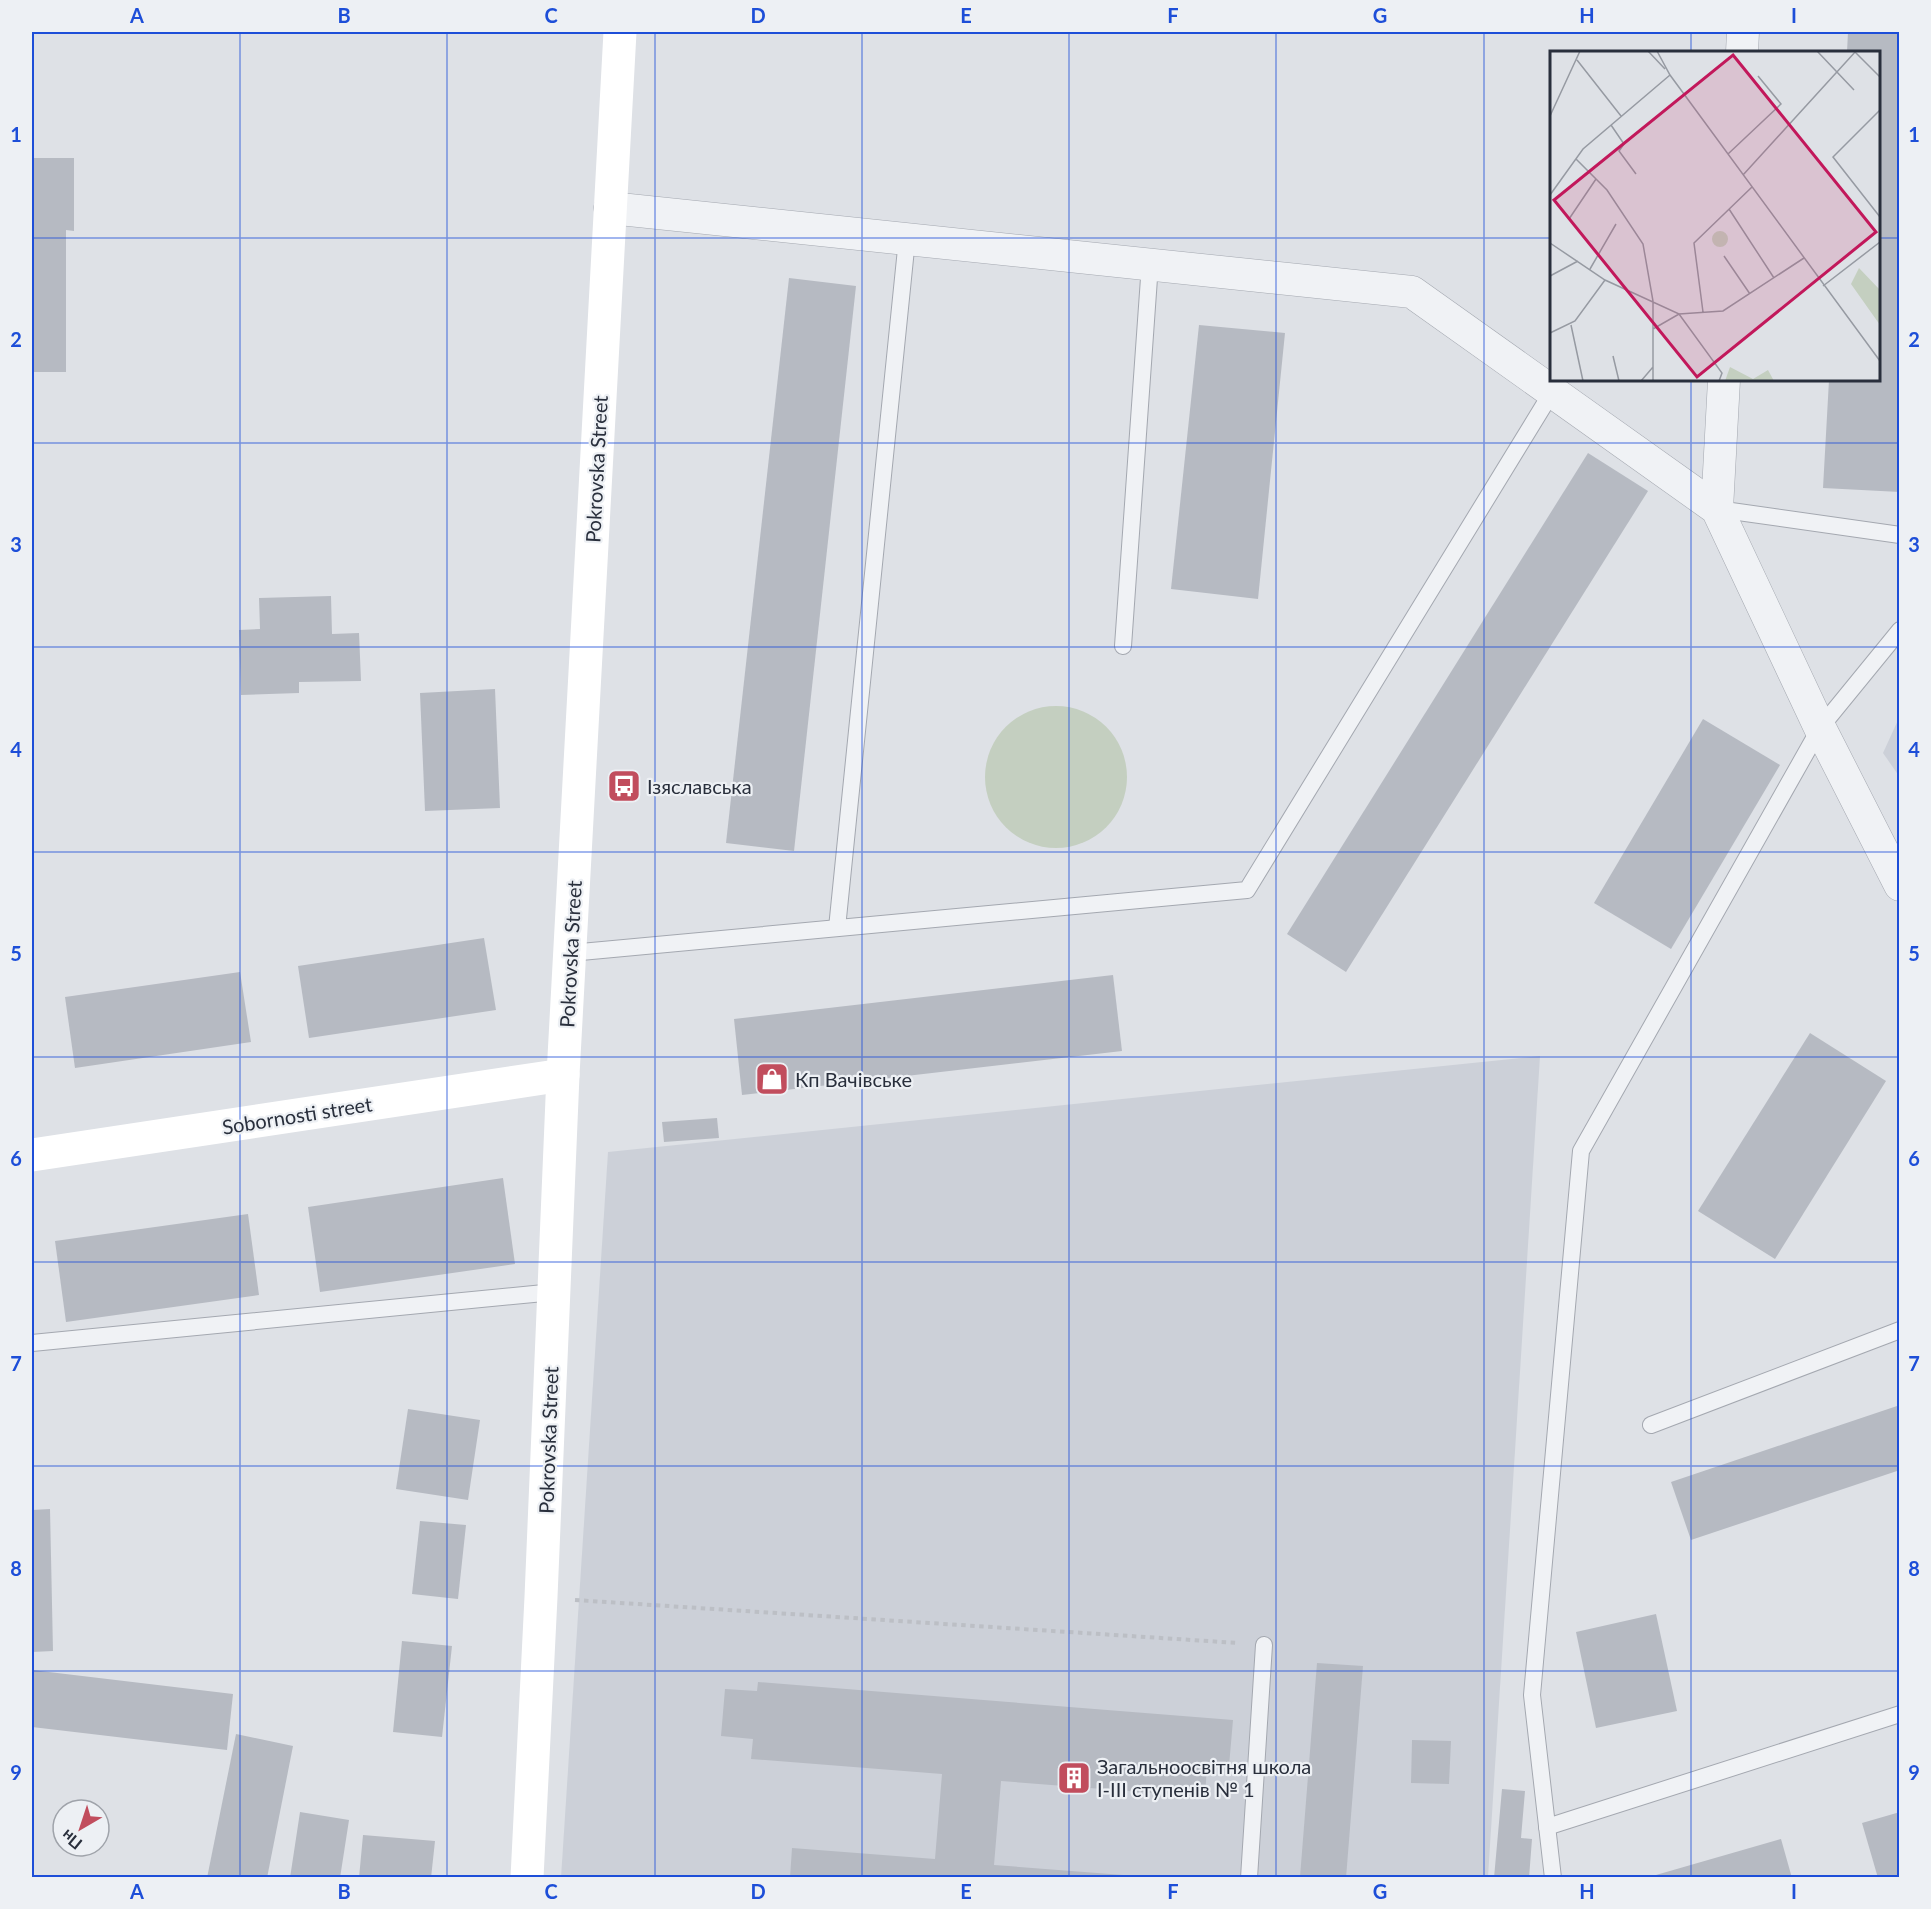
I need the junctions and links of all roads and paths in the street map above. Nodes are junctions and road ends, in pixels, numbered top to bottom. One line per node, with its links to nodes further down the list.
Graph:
1 (620, 32): 4 (main road, Pokrovska Street)
2 (1743, 32): 3 (street)
3 (1742, 51)
4 (610, 208): 5 (street); 16 (main road, Pokrovska Street)
5 (907, 239): 6 (street); 15 (lane)
6 (1150, 264): 8 (street); 12 (lane)
7 (1724, 381): 9 (street)
8 (1552, 392): 9 (street); 15 (lane)
9 (1717, 509): 10 (lane); 13 (street)
10 (1899, 535)
11 (1899, 630): 13 (lane)
12 (1123, 646)
13 (1820, 728): 14 (street); 26 (lane)
14 (1899, 885)
15 (837, 928): 16 (lane)
16 (570, 953): 17 (main road, Pokrovska Street)
17 (563, 1075): 18 (main road, Sobornosti street); 19 (main road, Pokrovska Street)
18 (32, 1155)
19 (554, 1292): 21 (lane); 23 (main road, Pokrovska Street)
20 (1899, 1330): 22 (lane)
21 (32, 1343)
22 (1651, 1425)
23 (541, 1597): 24 (path); 27 (main road, Pokrovska Street)
24 (1264, 1645): 28 (lane)
25 (1899, 1714): 26 (lane)
26 (1547, 1827): 29 (lane)
27 (527, 1878)
28 (1249, 1878)
29 (1552, 1878)

